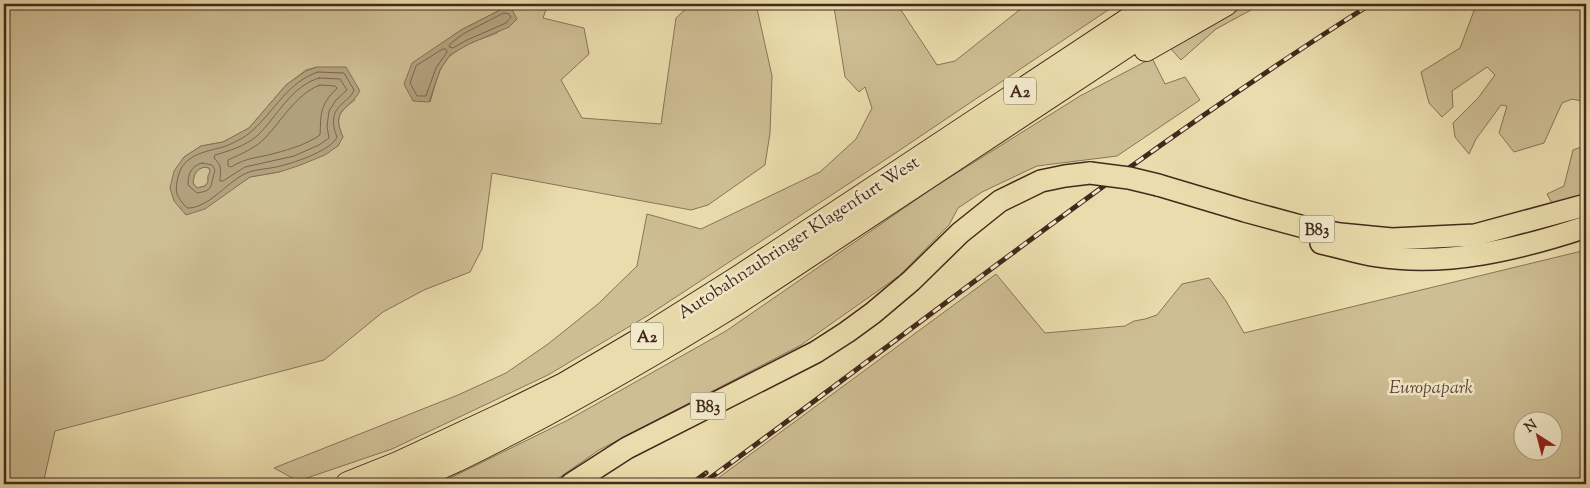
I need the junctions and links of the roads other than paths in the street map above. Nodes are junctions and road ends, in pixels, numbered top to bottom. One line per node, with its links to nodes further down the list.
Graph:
1 (1189, 4): 3 (highway, Autobahnzubringer Klagenfurt West / A2)
2 (1225, 4): 3 (highway)
3 (1165, 18): 4 (highway, Autobahnzubringer Klagenfurt West / A2); 4 (highway)
4 (1122, 45): 8 (highway, Autobahnzubringer Klagenfurt West / A2); 9 (highway, Autobahnzubringer Klagenfurt West / A2)
5 (1586, 205): 6 (main road, B83)
6 (1245, 211): 7 (main road, B83); 10 (main road, B83, bridge)
7 (1586, 227)
8 (348, 484)
9 (399, 484)
10 (571, 484)

